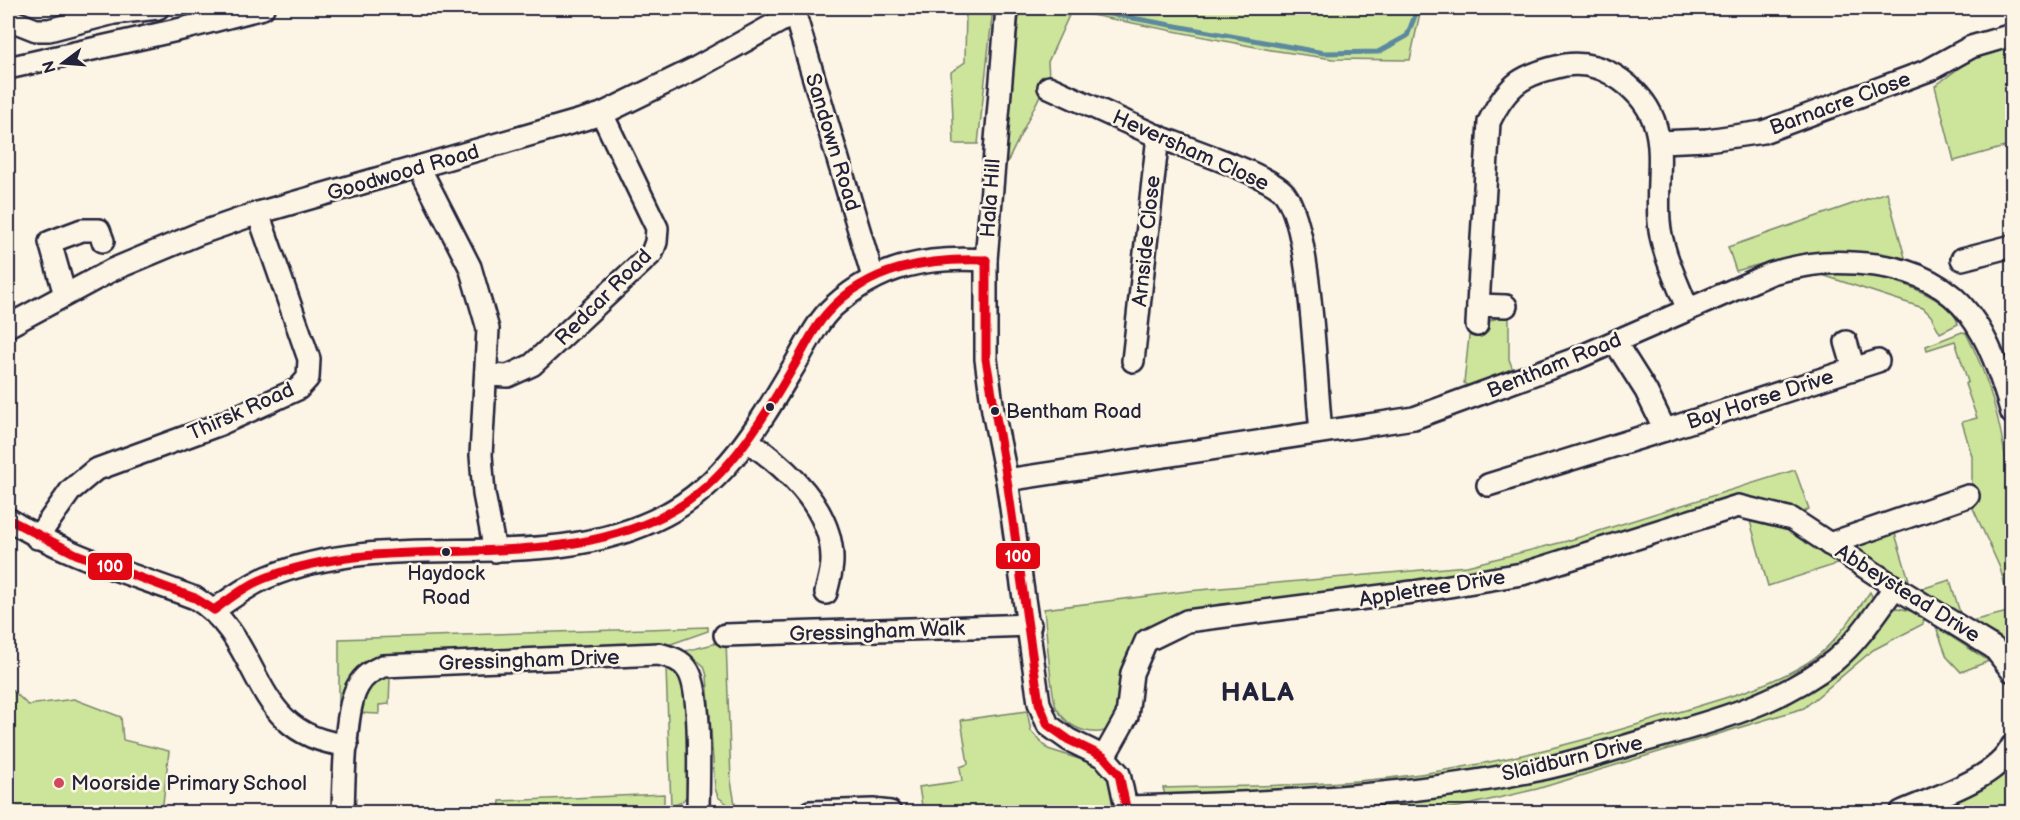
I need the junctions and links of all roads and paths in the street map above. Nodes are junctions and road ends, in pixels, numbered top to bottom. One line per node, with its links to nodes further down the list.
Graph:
1 (158, 8): 5 (street)
2 (263, 8): 7 (street)
3 (1007, 8): 17 (street, Hala Hill)
4 (794, 10): 9 (street, Goodwood Road); 18 (street, Sandown Road)
5 (8, 19)
6 (2013, 35): 11 (street, Barnacre Close)
7 (8, 68)
8 (1049, 87): 10 (street, Heversham Close)
9 (602, 114): 12 (street, Goodwood Road); 28 (street, Redcar Road)
10 (1158, 136): 25 (street, Arnside Close); 31 (street, Heversham Close)
11 (1660, 142): 20 (street); 21 (street)
12 (419, 167): 13 (street, Goodwood Road); 28 (street)
13 (258, 213): 19 (street, Goodwood Road); 37 (street, Thirsk Road)
14 (103, 241): 19 (street)
15 (2004, 255): 16 (street)
16 (1962, 259)
17 (986, 260): 18 (street); 33 (street, Hala Hill)
18 (873, 277): 32 (street)
19 (65, 295): 22 (street, Goodwood Road)
20 (1506, 306)
21 (1687, 308): 23 (street, Bentham Road); 29 (street, Bentham Road)
22 (8, 326)
23 (1615, 342): 30 (street, Bay Horse Drive); 31 (street, Bentham Road)
24 (1846, 342): 27 (street, Bay Horse Drive)
25 (1139, 351)
26 (1878, 361): 27 (street, Bay Horse Drive)
27 (1854, 369): 30 (street, Bay Horse Drive)
28 (487, 375): 39 (street)
29 (2013, 413)
30 (1665, 430): 34 (street, Bay Horse Drive)
31 (1321, 431): 33 (street, Bentham Road)
32 (748, 441): 39 (street); 41 (street)
33 (1007, 480): 43 (street, Hala Hill)
34 (1488, 485)
35 (1968, 496): 38 (street, Abbeystead Drive)
36 (8, 519): 37 (street)
37 (37, 538): 42 (street)
38 (1829, 544): 40 (street, Abbeystead Drive); 48 (street, Appletree Drive)
39 (495, 551): 42 (street)
40 (1895, 587): 45 (street, Abbeystead Drive); 49 (street, Slaidburn Drive)
41 (826, 593)
42 (214, 610): 46 (street)
43 (1030, 626): 44 (street, Gressingham Walk); 48 (street, Hala Hill)
44 (725, 635)
45 (2013, 671)
46 (347, 745): 50 (street, Gressingham Drive); 51 (street, Gressingham Drive)
47 (2013, 746): 54 (street)
48 (1104, 757): 49 (street, Hala Hill)
49 (1126, 810)
50 (343, 813)
51 (698, 813)
52 (810, 813): 53 (street)
53 (890, 813)
54 (1900, 813)

